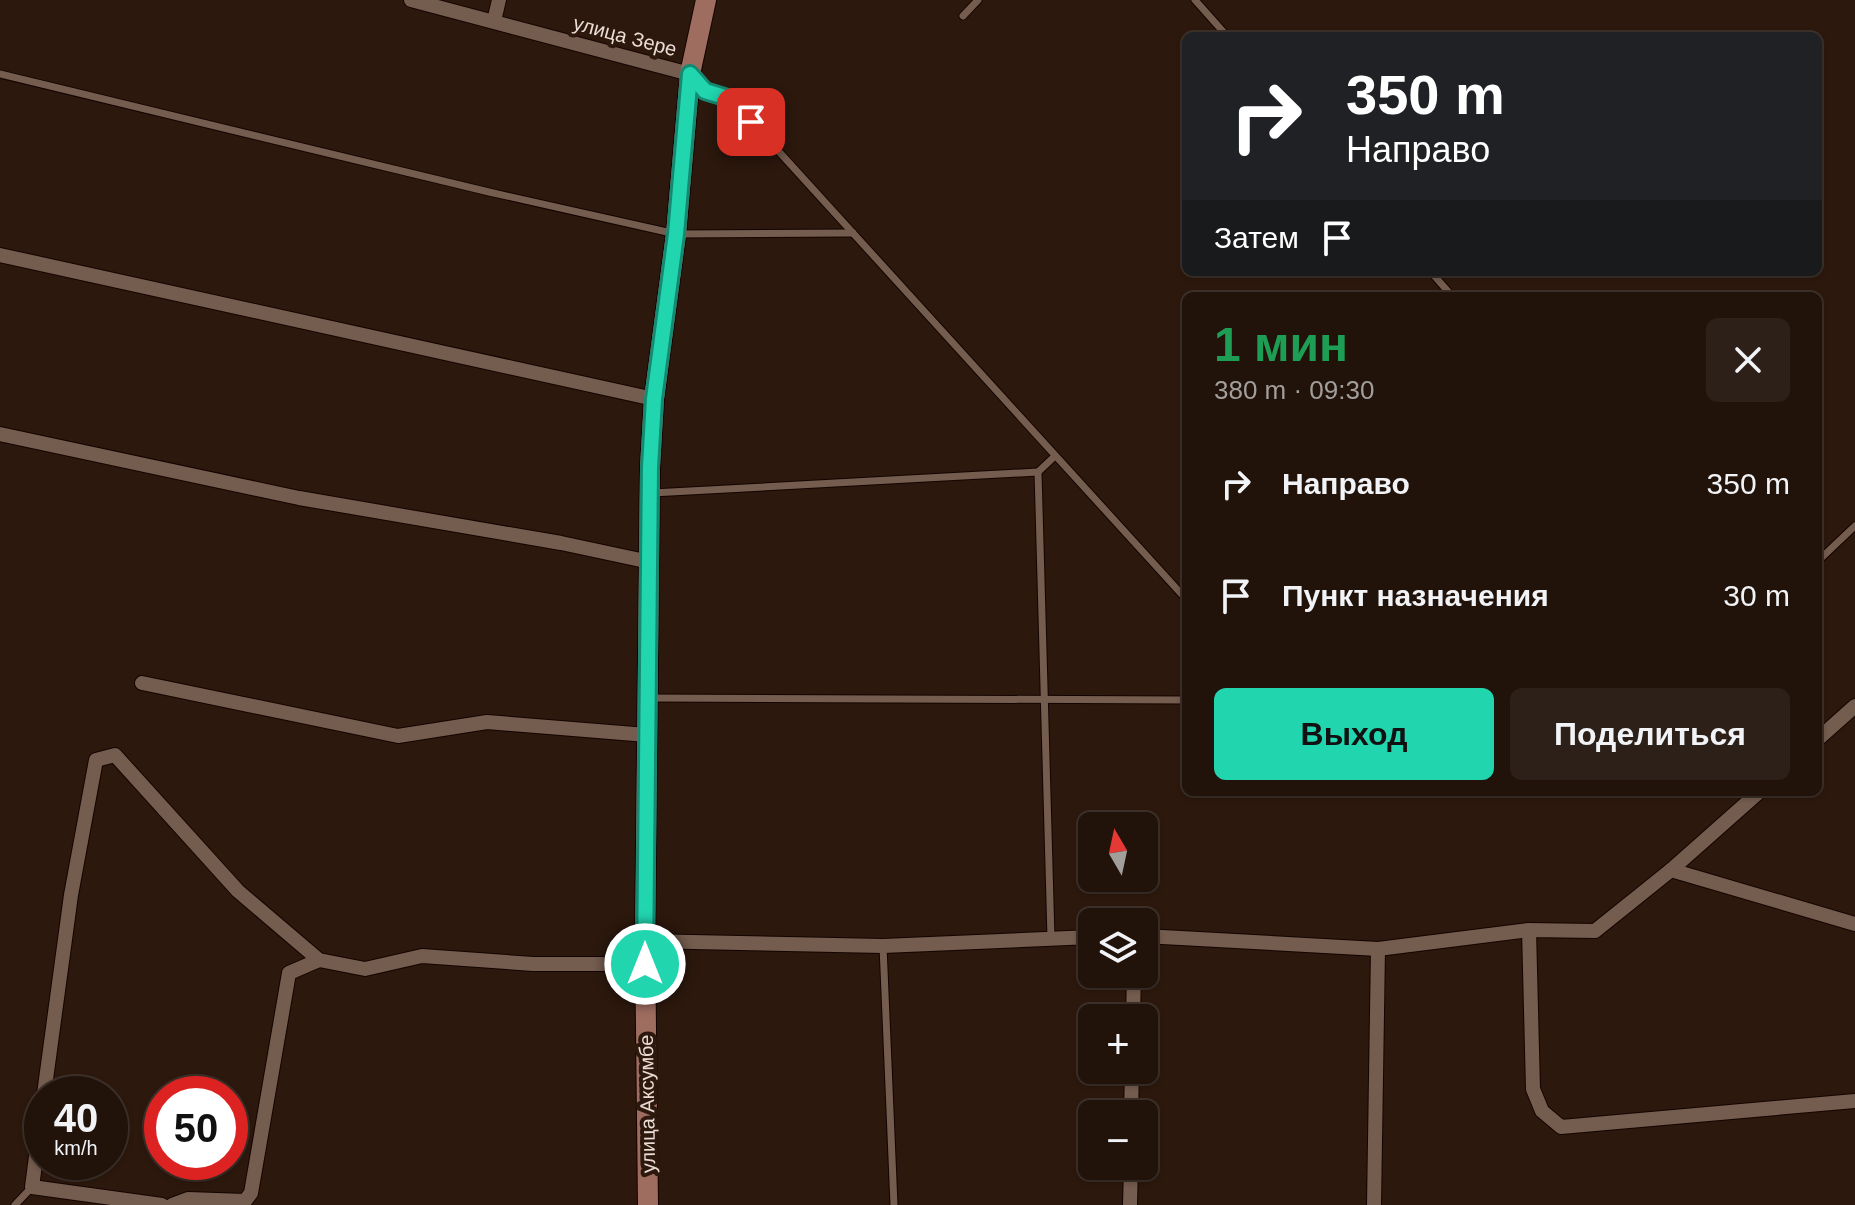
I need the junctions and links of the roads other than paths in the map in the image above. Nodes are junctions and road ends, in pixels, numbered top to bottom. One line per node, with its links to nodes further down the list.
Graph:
1 (411, 0): 7 (street, улица Зере)
2 (499, 0): 7 (street)
3 (706, 0): 10 (main road, улица Аксумбе)
4 (978, 0): 6 (lane)
5 (1195, 0): 8 (lane)
6 (963, 16)
7 (494, 21): 10 (street, улица Зере)
8 (1223, 32)
9 (0, 74): 12 (lane)
10 (690, 74): 11 (lane); 12 (main road, улица Аксумбе)
11 (853, 233): 12 (lane); 18 (lane)
12 (676, 234): 16 (main road, улица Аксумбе)
13 (0, 255): 16 (street)
14 (1434, 276): 15 (lane)
15 (1448, 292)
16 (654, 399): 20 (main road, улица Аксумбе)
17 (0, 434): 23 (street)
18 (1055, 456): 19 (lane); 24 (lane)
19 (1038, 472): 20 (lane); 27 (lane)
20 (650, 493): 23 (main road, улица Аксумбе)
21 (1855, 526): 22 (lane)
22 (1822, 557)
23 (650, 562): 26 (main road, улица Аксумбе)
24 (1182, 595)
25 (142, 683): 30 (street)
26 (648, 698): 27 (lane); 30 (main road, улица Аксумбе)
27 (1045, 699): 28 (lane); 38 (lane)
28 (1182, 700)
29 (1855, 706): 31 (street)
30 (647, 735): 39 (main road, улица Аксумбе)
31 (1822, 735)
32 (1754, 796): 33 (street)
33 (1671, 870): 34 (street); 35 (street)
34 (1855, 924)
35 (1529, 930): 41 (street); 45 (street)
36 (1078, 937): 38 (street)
37 (1158, 937): 41 (street)
38 (1051, 938): 40 (street)
39 (645, 941): 40 (street); 43 (main road, улица Аксумбе)
40 (883, 946): 53 (lane)
41 (1378, 949): 55 (street)
42 (319, 960): 43 (street); 44 (street); 51 (street)
43 (645, 964): 52 (main road, улица Аксумбе)
44 (46, 1076)
45 (1855, 1101)
46 (33, 1180): 48 (street)
47 (1131, 1180): 54 (street)
48 (32, 1187): 49 (lane); 50 (street)
49 (15, 1205)
50 (162, 1205)
51 (172, 1205)
52 (648, 1205)
53 (894, 1205)
54 (1130, 1205)
55 (1374, 1205)

